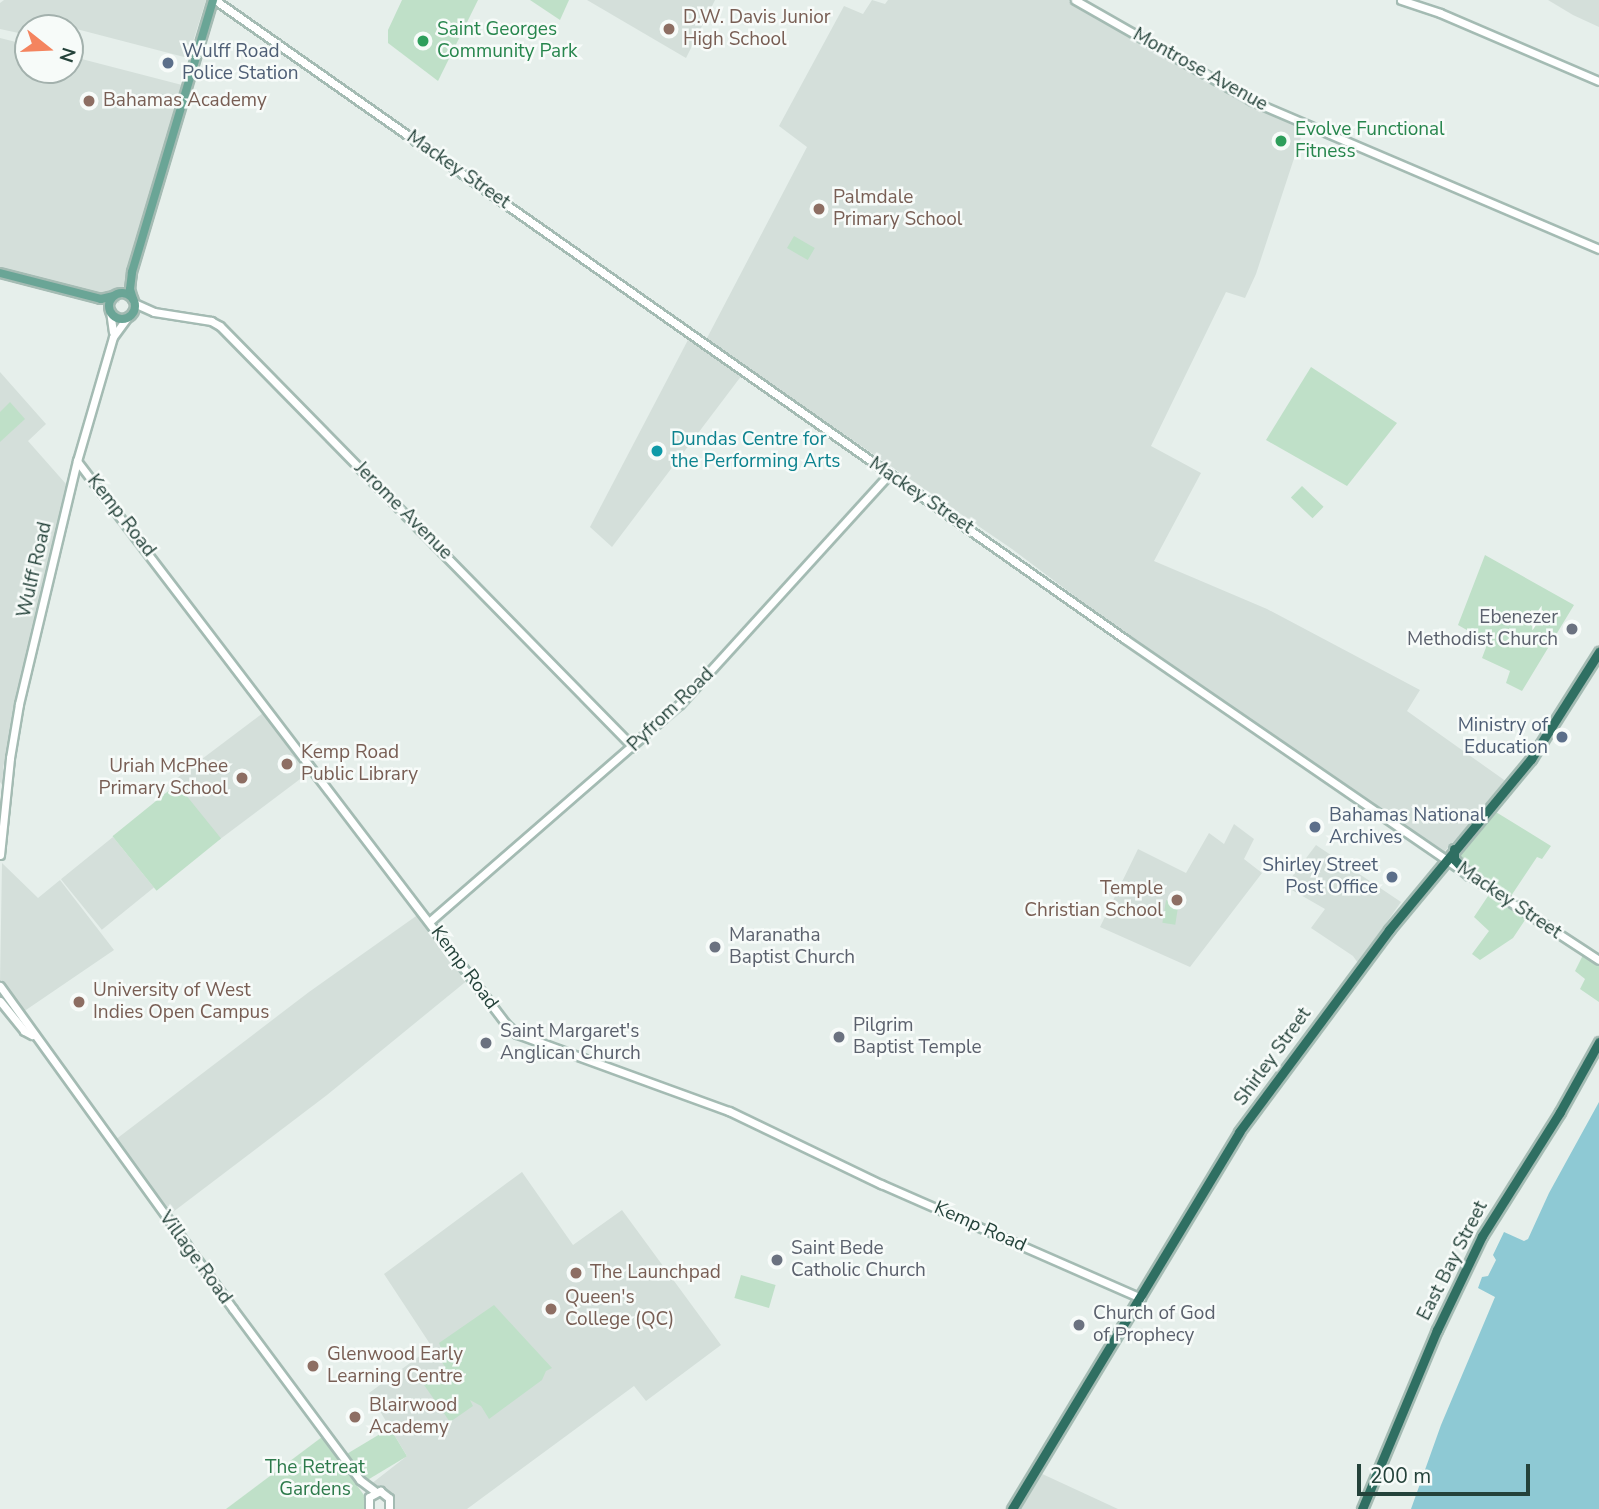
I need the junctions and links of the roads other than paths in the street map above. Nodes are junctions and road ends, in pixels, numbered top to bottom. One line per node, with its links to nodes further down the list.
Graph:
1 (214, 0): 6 (main road); 13 (street, Mackey Street)
2 (1075, 0): 5 (street, Montrose Avenue)
3 (1401, 0): 4 (street)
4 (1599, 81)
5 (1599, 249)
6 (132, 272): 8 (main road); 9 (main road)
7 (0, 275): 8 (main road); 10 (main road)
8 (113, 296): 9 (main road); 10 (main road)
9 (132, 308): 10 (main road); 11 (street, Wulff Road); 15 (street, Jerome Avenue)
10 (109, 310): 11 (street, Wulff Road)
11 (113, 337): 12 (street, Wulff Road)
12 (77, 461): 17 (street, Wulff Road); 20 (street, Kemp Road)
13 (889, 474): 15 (street, Pyfrom Road); 18 (street, Mackey Street)
14 (1599, 652): 16 (highway, Shirley Street)
15 (633, 747): 20 (street, Pyfrom Road)
16 (1454, 849): 18 (highway, Shirley Street); 19 (highway)
17 (0, 855)
18 (1446, 859): 19 (street, Mackey Street); 26 (highway, Shirley Street)
19 (1469, 875): 21 (street, Mackey Street)
20 (429, 922): 26 (street, Kemp Road)
21 (1599, 960)
22 (0, 986): 24 (street, Village Road)
23 (0, 1001): 24 (street, Village Road)
24 (32, 1034): 27 (street, Village Road)
25 (1599, 1042): 33 (highway, East Bay Street)
26 (1140, 1298): 32 (highway, Shirley Street)
27 (360, 1480): 28 (street, Village Road); 29 (street, Village Road)
28 (376, 1492): 29 (street); 30 (street, Village Road)
29 (368, 1499): 31 (street, Village Road)
30 (390, 1508)
31 (369, 1509)
32 (1012, 1509)
33 (1362, 1509)

